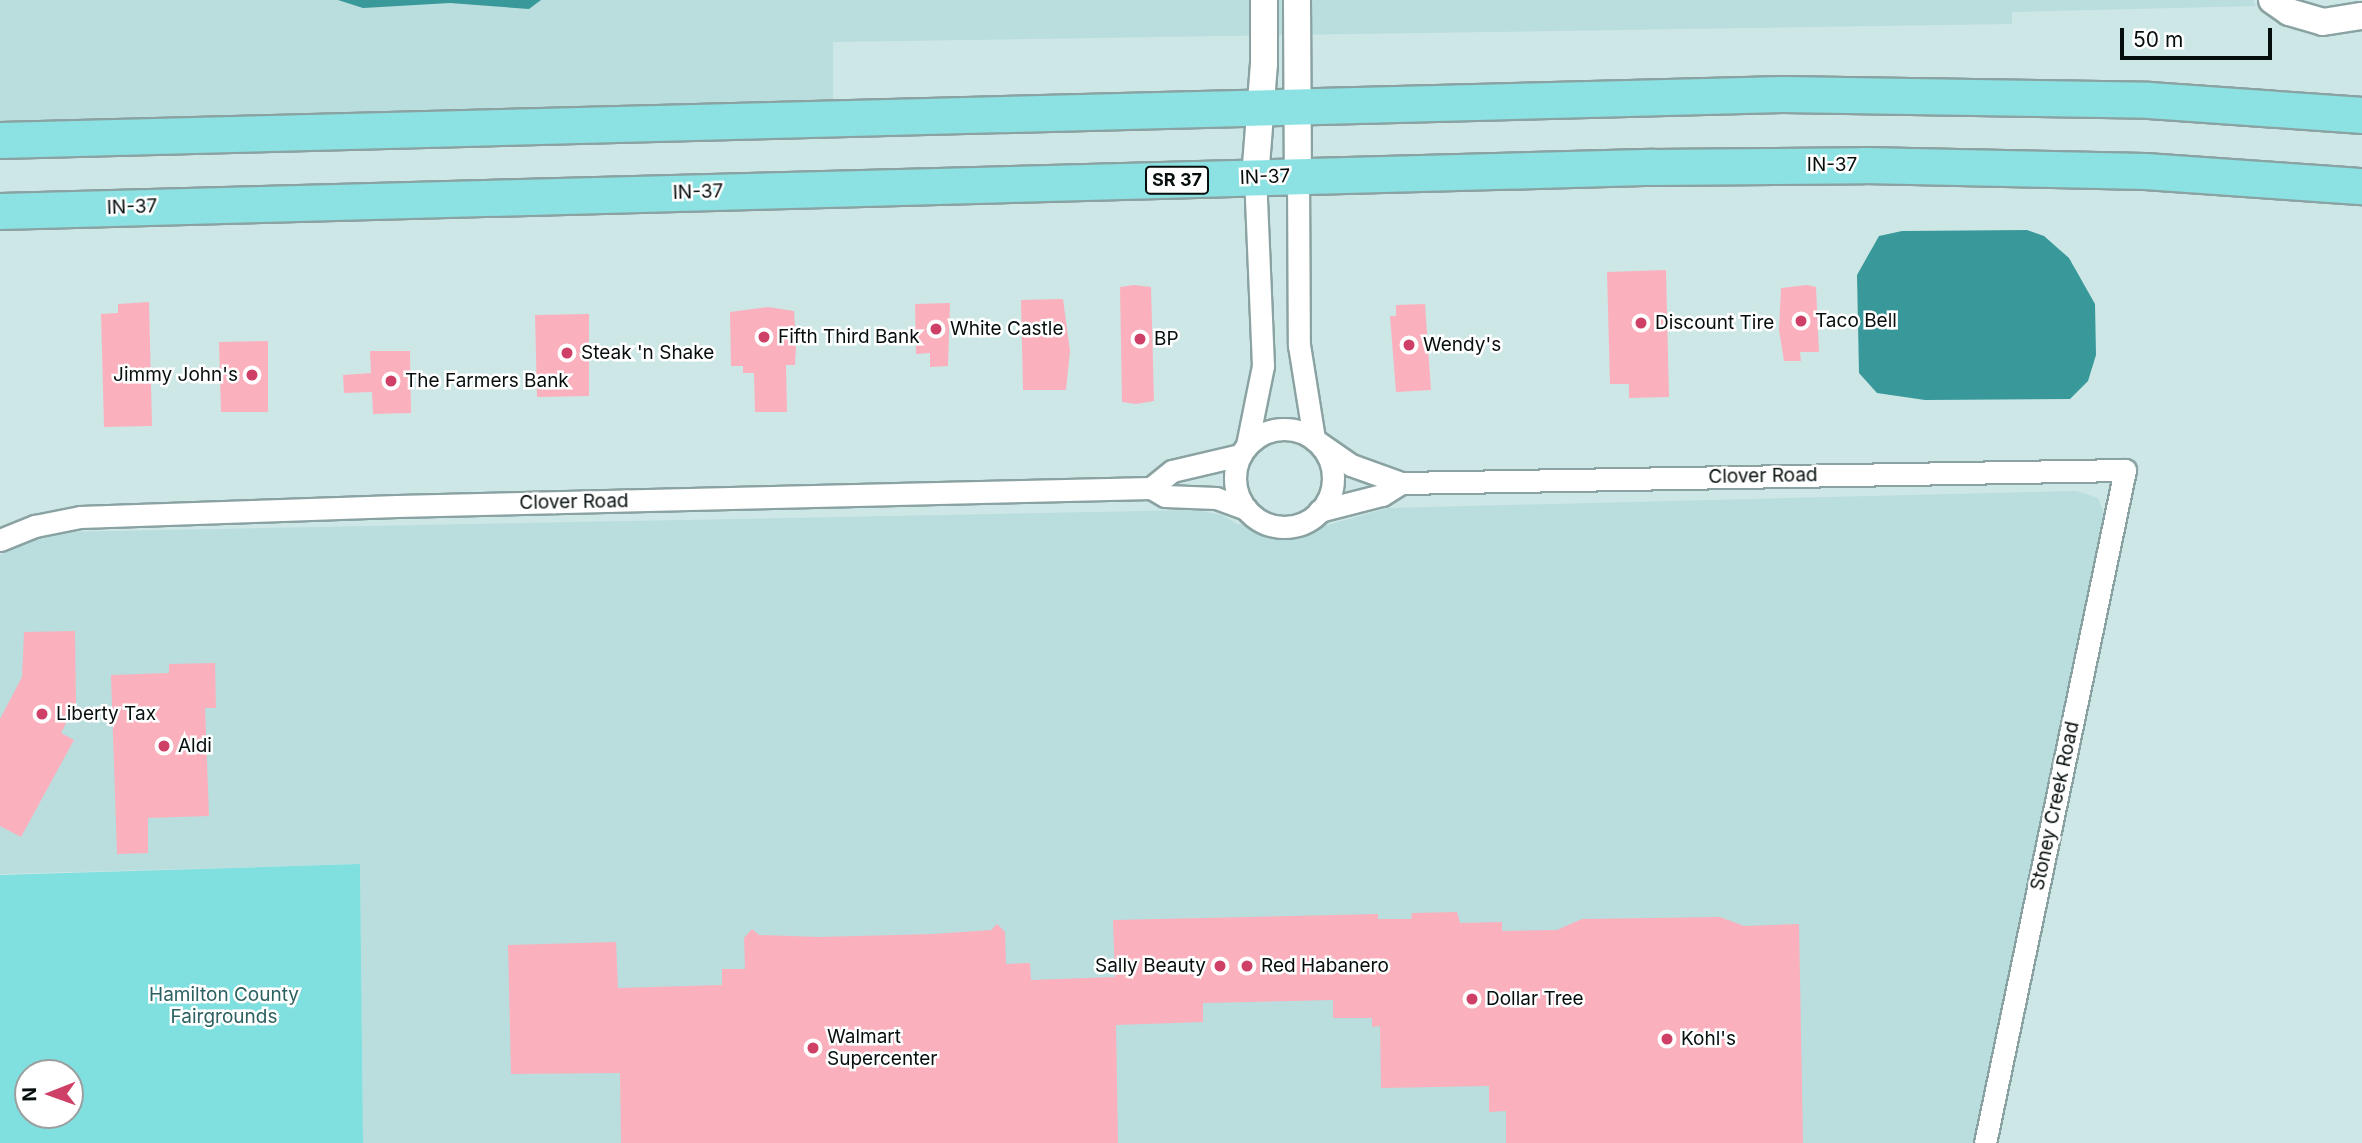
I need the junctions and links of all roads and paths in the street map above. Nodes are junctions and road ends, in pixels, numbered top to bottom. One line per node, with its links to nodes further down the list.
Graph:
1 (1264, 0): 6 (street)
2 (1297, 0): 5 (street)
3 (2272, 0): 4 (street)
4 (2359, 16)
5 (1297, 105): 6 (highway); 7 (highway); 9 (street)
6 (1261, 106): 8 (highway); 10 (street)
7 (2362, 116)
8 (0, 140)
9 (1298, 176): 10 (highway, IN-37 / SR 37); 11 (highway, IN-37 / SR 37); 13 (street)
10 (1255, 177): 12 (highway, IN-37 / SR 37); 14 (street)
11 (2358, 186)
12 (0, 211)
13 (1316, 440): 14 (street); 16 (street, Clover Road); 19 (street)
14 (1244, 450): 17 (street); 18 (street)
15 (2125, 470): 16 (street, Clover Road); 21 (street, Stoney Creek Road)
16 (1401, 483): 19 (street, Clover Road)
17 (1151, 488): 18 (street, Clover Road); 20 (street, Clover Road)
18 (1246, 509): 19 (street)
19 (1320, 511)
20 (0, 540)
21 (1985, 1143)

